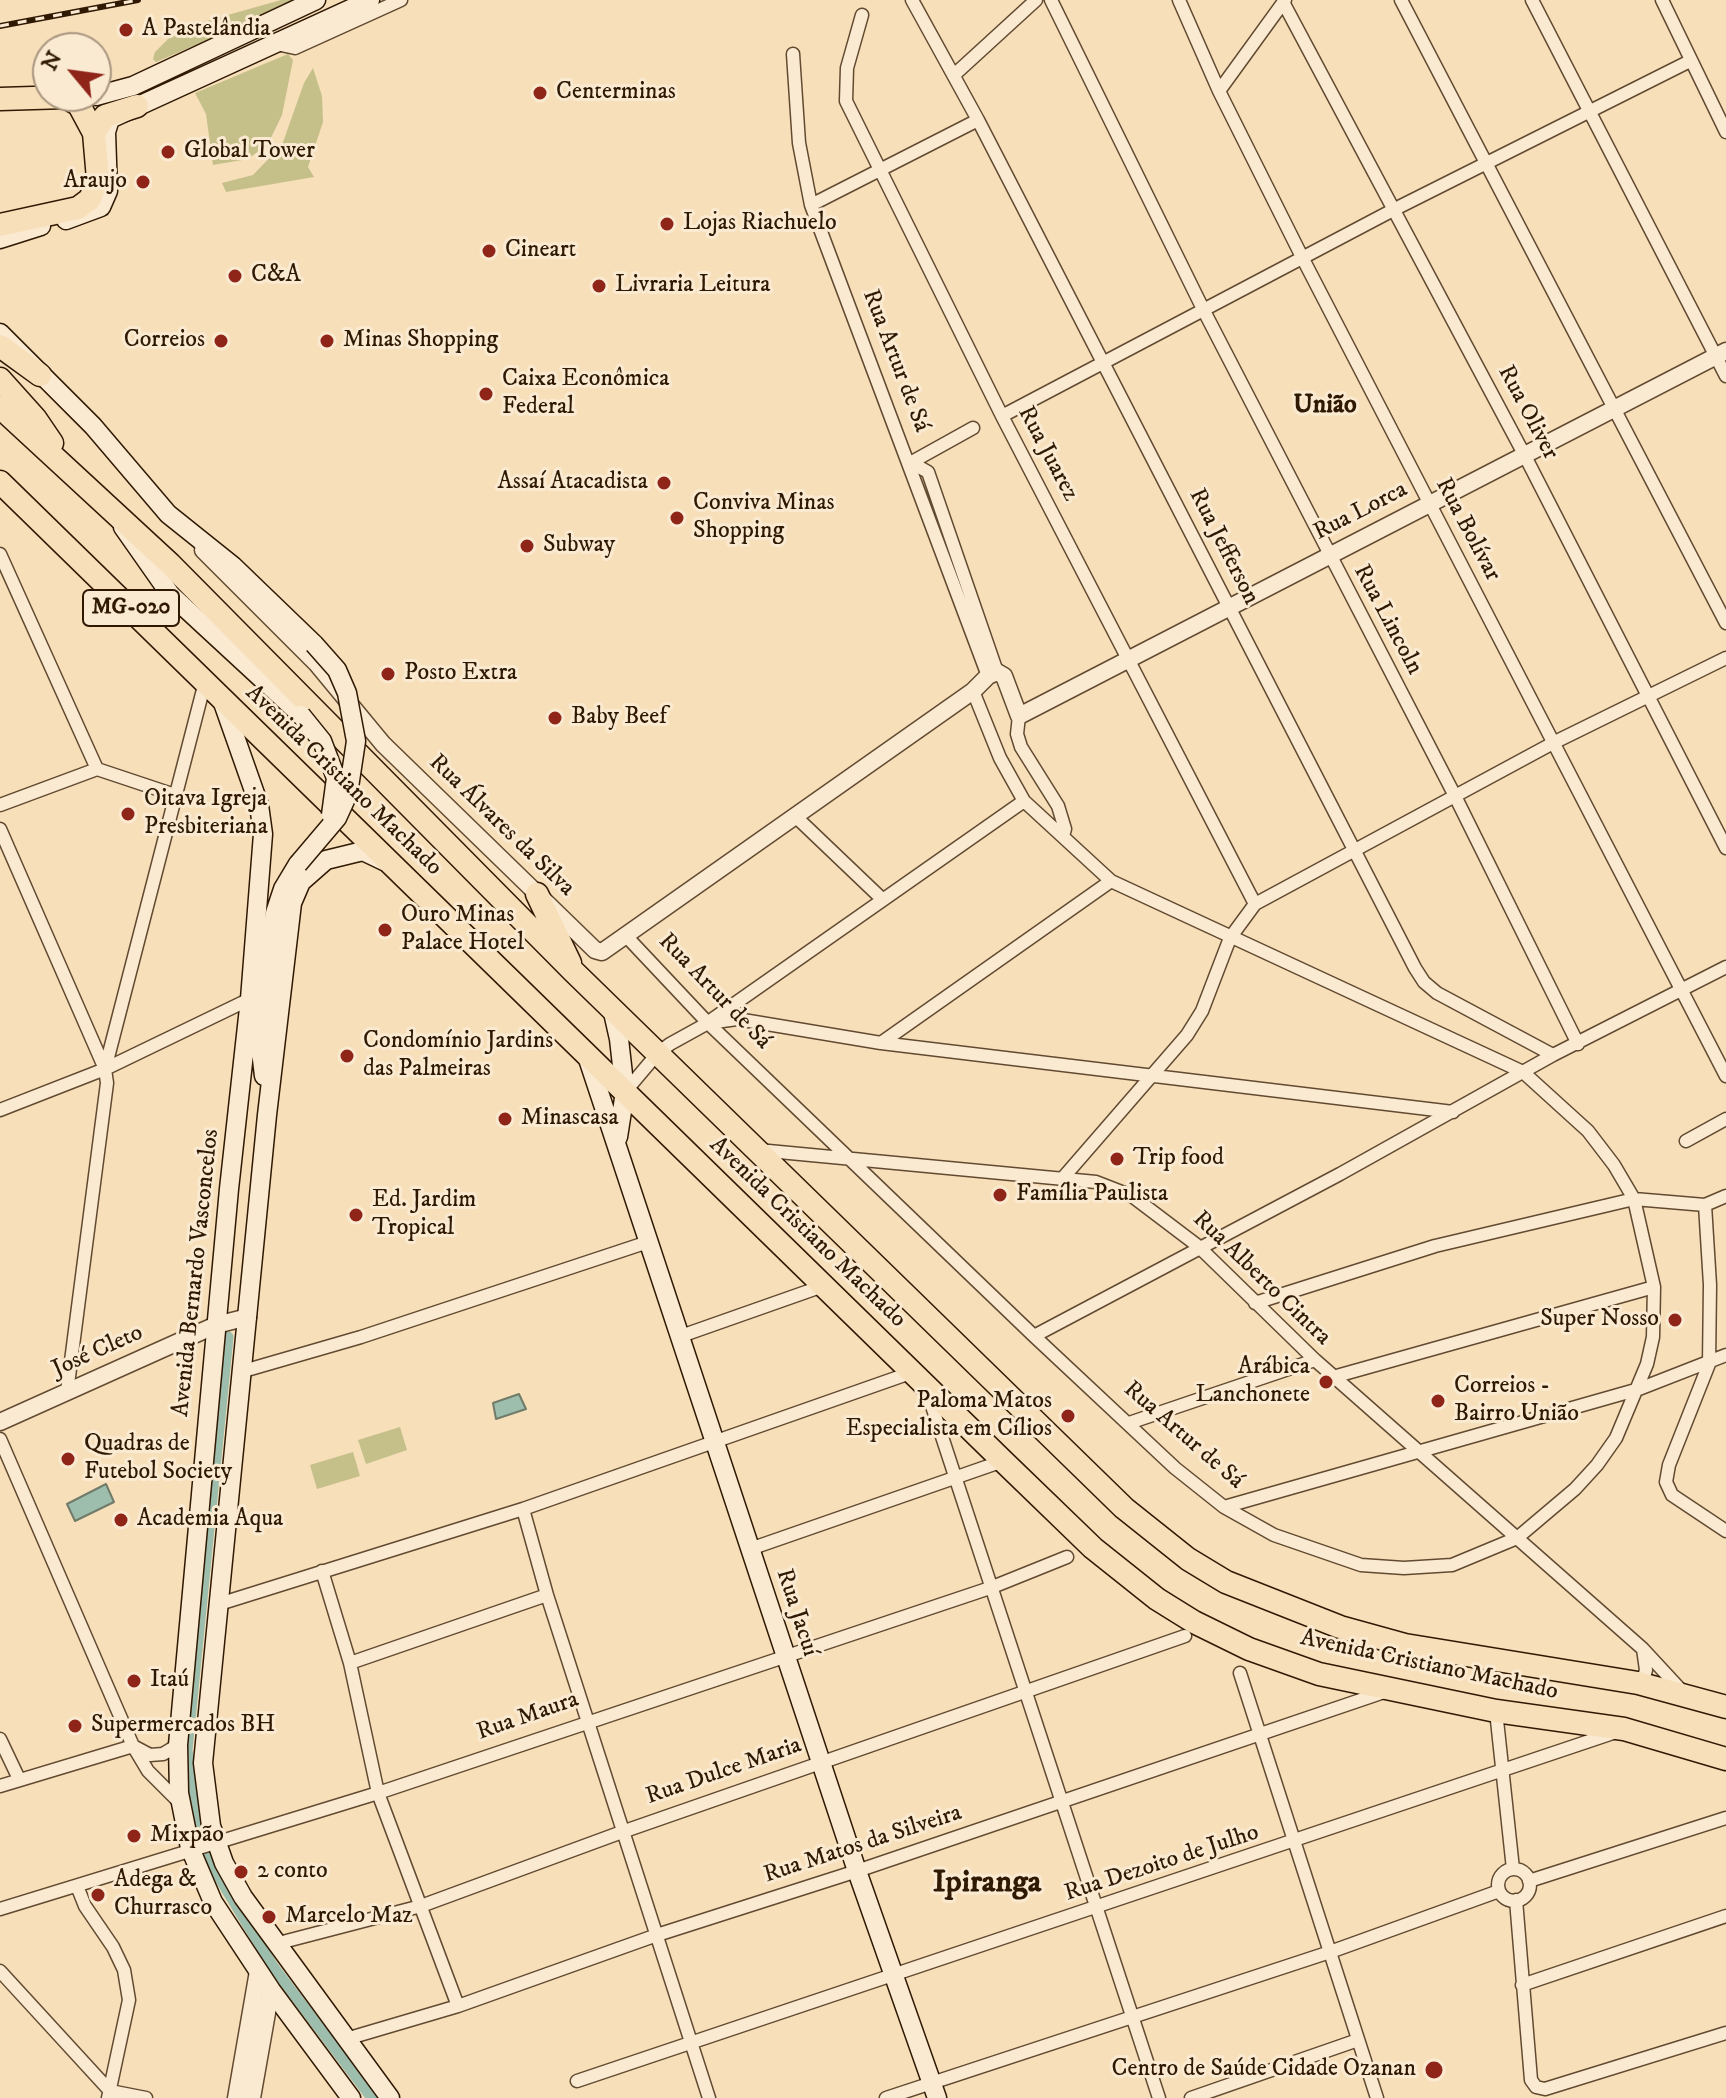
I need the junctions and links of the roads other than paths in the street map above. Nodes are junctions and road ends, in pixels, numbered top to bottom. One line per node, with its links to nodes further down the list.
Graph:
1 (316, 0): 18 (main road)
2 (370, 0): 13 (main road)
3 (401, 0): 13 (street)
4 (912, 0): 16 (street, Rua Jefferson)
5 (1036, 0): 16 (street)
6 (1051, 0): 34 (street, Rua Lincoln)
7 (1179, 0): 17 (street, Rua Bolívar)
8 (1401, 0): 27 (street)
9 (1532, 0): 23 (street)
10 (1662, 0): 15 (street)
11 (1284, 1): 17 (street); 30 (street, Rua Oliver)
12 (862, 15): 28 (street, Rua Juarez)
13 (276, 44): 21 (main road)
14 (793, 54): 29 (street, Rua Artur de Sá)
15 (1690, 61): 23 (street); 25 (street)
16 (954, 75): 24 (street, Rua Jefferson)
17 (1219, 91): 33 (street, Rua Bolívar)
18 (112, 92)
19 (32, 98): 20 (highway)
20 (0, 99)
21 (137, 106): 26 (highway)
22 (85, 112): 26 (highway)
23 (1590, 113): 27 (street); 37 (street)
24 (978, 120): 28 (street); 38 (street, Rua Jefferson)
25 (1726, 132)
26 (98, 133): 31 (highway); 32 (main road)
27 (1487, 163): 30 (street); 43 (street)
28 (878, 171): 29 (street); 44 (street, Rua Juarez)
29 (811, 205): 47 (street, Rua Artur de Sá)
30 (1395, 209): 33 (street); 46 (street, Rua Oliver)
31 (0, 225)
32 (0, 239)
33 (1302, 257): 34 (street); 50 (street, Rua Bolívar)
34 (1203, 309): 38 (street); 54 (street, Rua Lincoln)
35 (0, 333): 39 (main road, Rua Álvares da Silva)
36 (0, 346): 39 (highway)
37 (1721, 354): 40 (street); 43 (street, Rua Lorca)
38 (1103, 360): 44 (street); 55 (street, Rua Jefferson)
39 (40, 375): 52 (main road, Rua Álvares da Silva)
40 (1726, 376)
41 (0, 379): 48 (highway)
42 (0, 407): 48 (highway, Avenida Cristiano Machado / MG-020)
43 (1615, 410): 46 (street, Rua Lorca); 56 (street)
44 (1002, 416): 58 (street, Rua Juarez)
45 (973, 428): 47 (street)
46 (1525, 456): 50 (street, Rua Lorca); 62 (street, Rua Oliver)
47 (910, 463): 59 (street, Rua Artur de Sá)
48 (70, 470): 51 (highway, Avenida Cristiano Machado / MG-020)
49 (0, 482): 60 (highway, Avenida Cristiano Machado / MG-020)
50 (1428, 505): 54 (street, Rua Lorca); 64 (street, Rua Bolívar)
51 (113, 511): 75 (main road, Avenida Cristiano Machado, bridge); 84 (highway, Avenida Cristiano Machado / MG-020)
52 (168, 514): 75 (main road, bridge); 78 (street, Rua Álvares da Silva)
53 (0, 554): 65 (street)
54 (1328, 556): 55 (street, Rua Lorca); 67 (street, Rua Lincoln)
55 (1228, 607): 58 (street, Rua Lorca); 73 (street, Rua Jefferson)
56 (1726, 623)
57 (1726, 658): 62 (street)
58 (1130, 661): 63 (street, Rua Lorca); 80 (street, Rua Juarez)
59 (992, 674): 61 (street, Rua Álvares da Silva); 63 (street, Rua Artur de Sá)
60 (213, 689): 66 (street); 76 (highway, Avenida Cristiano Machado / MG-020); 86 (main road, Avenida Bernardo Vasconcelos)
61 (973, 691): 68 (street, Rua Artur de Sá); 70 (street, Rua Álvares da Silva)
62 (1646, 697): 64 (street); 74 (street, Rua Oliver)
63 (1019, 716): 72 (street, Rua Artur de Sá)
64 (1555, 742): 67 (street); 85 (street, Rua Bolívar)
65 (97, 769): 66 (street); 69 (street)
66 (178, 796): 94 (street)
67 (1455, 796): 73 (street); 90 (street, Rua Lincoln)
68 (1024, 801): 72 (street, Rua Artur de Sá); 79 (street)
69 (0, 805)
70 (794, 815): 79 (street); 81 (street, Rua Álvares da Silva)
71 (0, 829): 94 (street)
72 (1063, 836): 77 (street, Rua Artur de Sá)
73 (1355, 848): 80 (street); 92 (street, Rua Jefferson)
74 (1726, 848)
75 (298, 864): 86 (main road)
76 (399, 872): 93 (highway, Avenida Cristiano Machado / MG-020); 101 (main road)
77 (1111, 881): 82 (street, Rua Artur de Sá); 89 (street)
78 (537, 894): 81 (street, Rua Álvares da Silva); 84 (highway)
79 (881, 898): 88 (street)
80 (1255, 904): 82 (street)
81 (627, 937): 88 (street, Rua Artur de Sá)
82 (1230, 938): 95 (street, Rua Artur de Sá); 96 (street)
83 (1726, 967): 85 (street)
84 (573, 971): 87 (highway, Avenida Cristiano Machado / MG-020)
85 (1682, 990): 90 (street); 97 (street, Rua Bolívar)
86 (258, 996): 94 (street); 101 (main road); 108 (main road, Avenida Bernardo Vasconcelos)
87 (612, 1008): 91 (highway, Avenida Cristiano Machado); 98 (main road, Rua Jacuí / MG-020)
88 (708, 1023): 89 (street); 91 (street); 106 (street, Rua Artur de Sá)
89 (881, 1043): 96 (street)
90 (1578, 1044): 92 (street)
91 (657, 1054): 98 (street); 105 (highway, Avenida Cristiano Machado)
92 (1553, 1055): 95 (street)
93 (587, 1056): 98 (highway, Avenida Cristiano Machado); 103 (main road, Rua Jacuí / MG-020)
94 (105, 1069): 99 (street); 129 (street)
95 (1523, 1072): 100 (street); 111 (street, Rua Artur de Sá)
96 (1153, 1075): 100 (street); 107 (street)
97 (1726, 1076)
98 (625, 1092): 103 (main road, Rua Jacuí / MG-020); 115 (highway, Avenida Cristiano Machado)
99 (0, 1110)
100 (1453, 1112): 114 (street)
101 (267, 1115): 109 (main road)
102 (1726, 1119): 104 (street)
103 (617, 1139): 113 (main road, Rua Jacuí / MG-020)
104 (1686, 1141)
105 (755, 1150): 106 (street, Rua Alberto Cintra); 152 (highway, Avenida Cristiano Machado)
106 (850, 1159): 107 (street, Rua Alberto Cintra); 121 (street, Rua Artur de Sá)
107 (1062, 1179): 114 (street, Rua Alberto Cintra)
108 (229, 1189): 109 (main road); 119 (main road, Avenida Bernardo Vasconcelos)
109 (260, 1192): 118 (main road)
110 (1726, 1196): 112 (street)
111 (1634, 1199): 112 (street); 116 (street, Rua Artur de Sá); 117 (street)
112 (1705, 1205): 124 (street)
113 (651, 1241): 120 (main road, Rua Jacuí / MG-020); 125 (street)
114 (1198, 1246): 117 (street, Rua Alberto Cintra); 121 (street)
115 (823, 1286): 120 (street); 127 (highway, Avenida Cristiano Machado)
116 (1654, 1287): 126 (street); 128 (street, Rua Artur de Sá)
117 (1255, 1303): 123 (street, Rua Alberto Cintra)
118 (248, 1317): 119 (street, José Cleto); 125 (main road)
119 (216, 1325): 129 (street, José Cleto); 162 (main road, Avenida Bernardo Vasconcelos)
120 (681, 1336): 133 (main road, Rua Jacuí / MG-020)
121 (1034, 1336): 131 (street, Rua Artur de Sá)
122 (1726, 1355): 124 (street)
123 (1315, 1360): 126 (street, Rua Alberto Cintra); 131 (street)
124 (1709, 1364): 128 (street); 139 (street)
125 (240, 1372): 146 (main road)
126 (1333, 1377): 134 (street, Rua Alberto Cintra)
127 (919, 1378): 133 (street); 135 (highway, Avenida Cristiano Machado); 136 (street)
128 (1639, 1389): 134 (street); 140 (street, Rua Artur de Sá)
129 (67, 1392): 130 (street, José Cleto)
130 (0, 1422)
131 (1129, 1423): 137 (street, Rua Artur de Sá)
132 (0, 1439): 163 (street)
133 (714, 1443): 138 (street); 141 (main road, Rua Jacuí / MG-020)
134 (1418, 1452): 137 (street); 140 (street, Rua Alberto Cintra)
135 (1003, 1461): 136 (street); 153 (highway, Avenida Cristiano Machado)
136 (955, 1477): 141 (street); 144 (street)
137 (1224, 1507): 140 (street, Rua Artur de Sá)
138 (523, 1509): 143 (street); 145 (street)
139 (1726, 1531)
140 (1517, 1538): 148 (street, Rua Alberto Cintra)
141 (750, 1549): 149 (main road, Rua Jacuí / MG-020)
142 (1067, 1557): 144 (street, Rua Maura)
143 (322, 1571): 146 (street); 150 (street)
144 (990, 1588): 149 (street, Rua Maura); 154 (street)
145 (547, 1595): 150 (street); 158 (street)
146 (216, 1605): 174 (main road)
147 (1185, 1636): 154 (street, Rua Dulce Maria)
148 (1643, 1649): 152 (street); 155 (street, Rua Alberto Cintra)
149 (785, 1656): 158 (street, Rua Maura); 165 (main road, Rua Jacuí / MG-020)
150 (350, 1663): 169 (street)
151 (1240, 1673): 160 (street)
152 (1634, 1682): 155 (highway, Avenida Cristiano Machado)
153 (1391, 1690): 157 (highway, Avenida Cristiano Machado); 160 (street, Rua Matos da Silveira)
154 (1027, 1693): 165 (street, Rua Dulce Maria); 170 (street)
155 (1683, 1693): 156 (highway, Avenida Cristiano Machado)
156 (1726, 1707)
157 (1496, 1711): 159 (highway, Avenida Cristiano Machado); 166 (street)
158 (587, 1720): 169 (street, Rua Maura); 173 (street)
159 (1624, 1729): 164 (highway, Avenida Cristiano Machado); 166 (street, Rua Dezoito de Julho)
160 (1261, 1735): 170 (street, Rua Matos da Silveira); 175 (street)
161 (0, 1739): 167 (street)
162 (178, 1745): 163 (street); 171 (main road, Avenida Bernardo Vasconcelos)
163 (133, 1746): 167 (street); 171 (street)
164 (1726, 1759)
165 (820, 1762): 173 (street, Rua Dulce Maria); 178 (main road, Rua Jacuí / MG-020)
166 (1503, 1773): 175 (street, Rua Dezoito de Julho); 177 (street)
167 (19, 1779): 168 (street)
168 (0, 1786)
169 (378, 1793): 174 (street, Rua Maura); 183 (street)
170 (1061, 1802): 178 (street, Rua Matos da Silveira); 185 (street)
171 (180, 1803): 176 (main road, Avenida Bernardo Vasconcelos)
172 (1726, 1818): 179 (street)
173 (622, 1832): 183 (street, Rua Dulce Maria); 187 (street)
174 (216, 1841): 176 (street, Rua Maura); 188 (main road)
175 (1294, 1843): 185 (street, Rua Dezoito de Julho); 189 (street)
176 (190, 1848): 180 (street, Rua Maura); 191 (main road, Avenida Bernardo Vasconcelos)
177 (1513, 1869): 179 (street); 181 (street)
178 (857, 1871): 187 (street, Rua Matos da Silveira); 192 (main road, Rua Jacuí / MG-020)
179 (1529, 1881): 182 (street)
180 (77, 1886): 184 (street, Rua Maura); 203 (street)
181 (1499, 1891): 182 (street); 189 (street)
182 (1516, 1900): 193 (street)
183 (421, 1906): 188 (street, Rua Dulce Maria); 195 (street)
184 (0, 1909)
185 (1095, 1910): 192 (street, Rua Dezoito de Julho); 196 (street)
186 (1726, 1916): 193 (street)
187 (657, 1935): 195 (street, Rua Matos da Silveira); 200 (street)
188 (275, 1944): 198 (main road)
189 (1330, 1952): 196 (street); 199 (street)
190 (0, 1971): 203 (street)
191 (258, 1971): 194 (main road, Avenida Bernardo Vasconcelos); 205 (street)
192 (895, 1975): 200 (street, Rua Dezoito de Julho); 202 (main road, Rua Jacuí / MG-020)
193 (1522, 1985): 197 (street)
194 (271, 1990): 206 (street); 207 (main road, Avenida Bernardo Vasconcelos)
195 (458, 2006): 198 (street, Rua Matos da Silveira)
196 (1133, 2016): 202 (street); 211 (street)
197 (1726, 2033)
198 (346, 2039): 208 (main road)
199 (1358, 2040): 212 (street); 213 (street)
200 (690, 2043): 201 (street, Rua Dezoito de Julho); 209 (street)
201 (577, 2081)
202 (935, 2091): 210 (street)
203 (109, 2094): 204 (street)
204 (146, 2098)
205 (236, 2098)
206 (252, 2098)
207 (351, 2098)
208 (390, 2098)
209 (709, 2098)
210 (886, 2098)
211 (1159, 2098)
212 (1191, 2098)
213 (1377, 2098)

